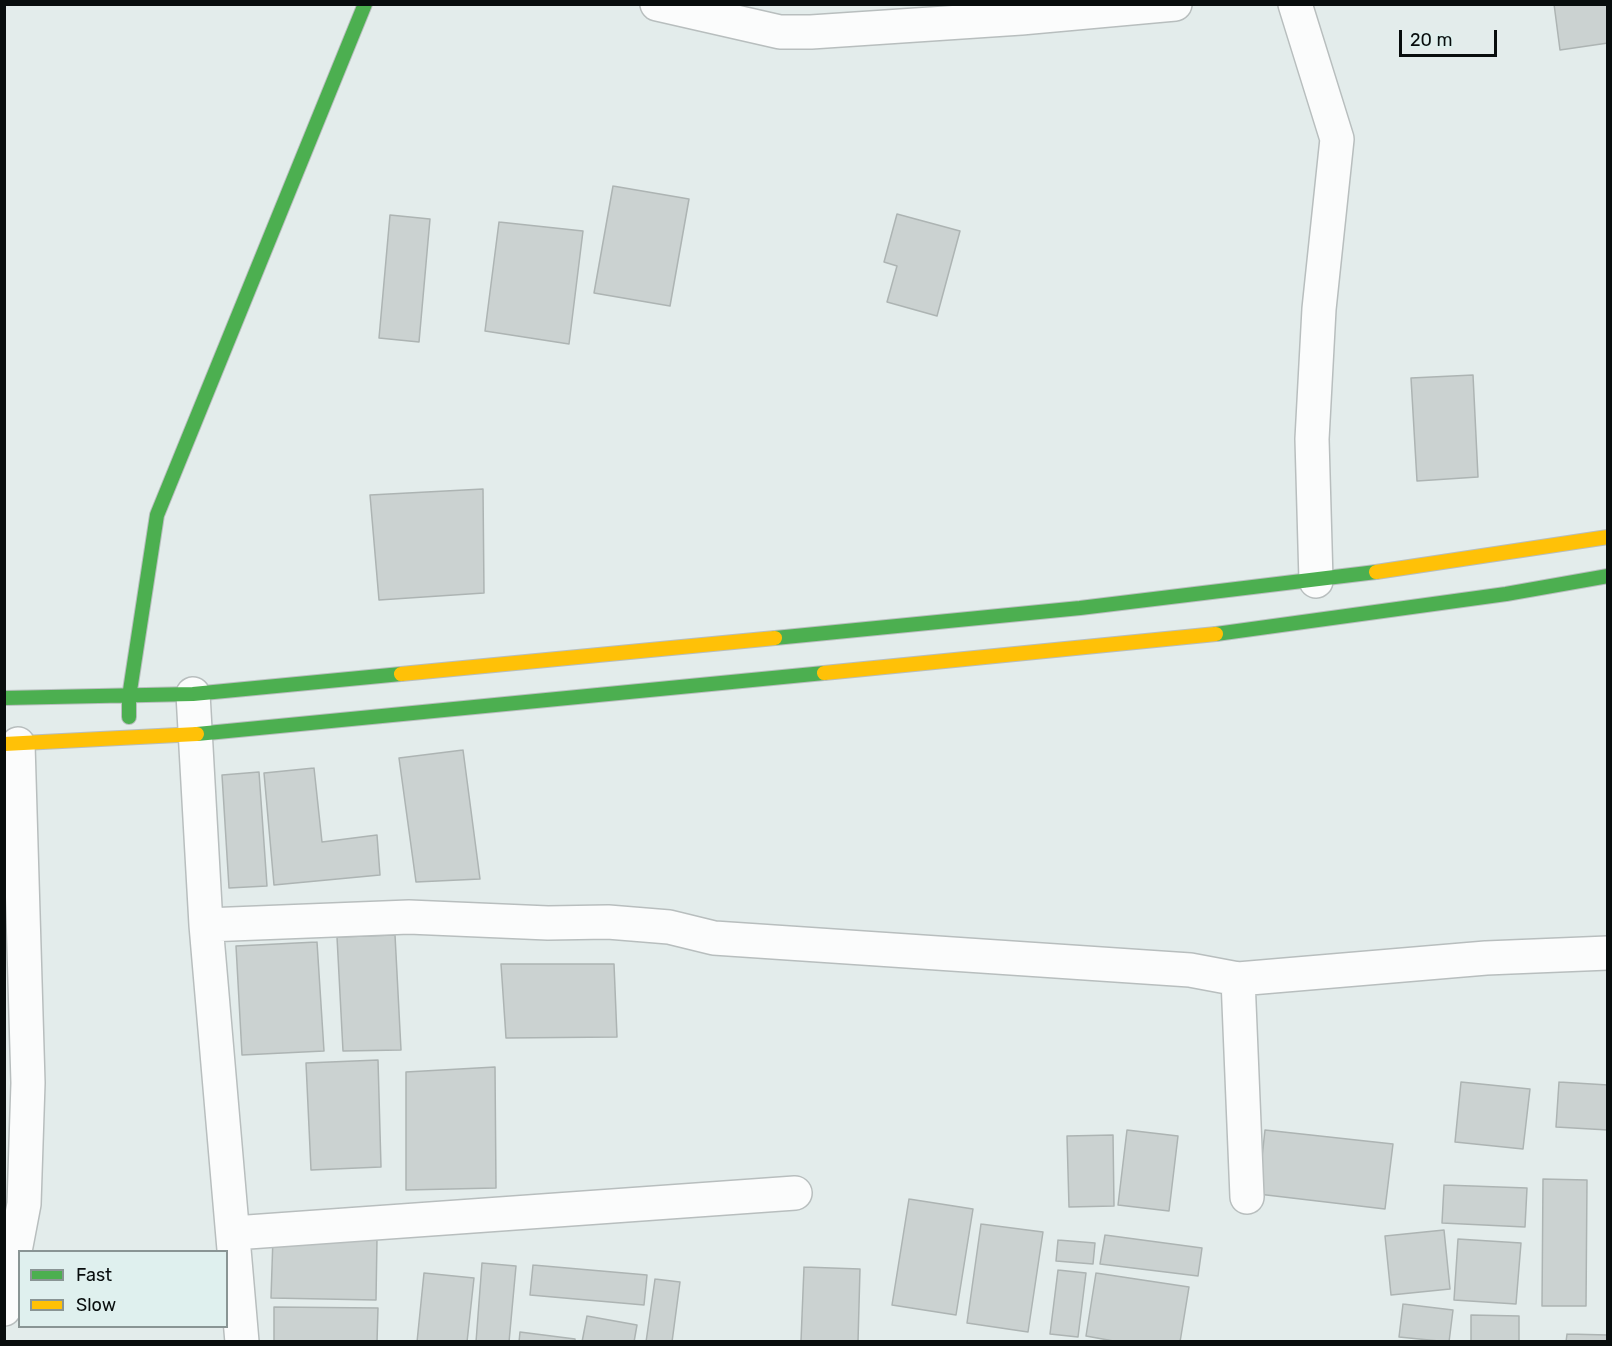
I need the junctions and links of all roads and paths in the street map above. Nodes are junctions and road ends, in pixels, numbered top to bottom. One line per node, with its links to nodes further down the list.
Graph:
1 (365, 4): 9 (main road)
2 (657, 4): 3 (street)
3 (1175, 4)
4 (1295, 4): 7 (street)
5 (1608, 537): 7 (main road)
6 (1608, 576): 11 (main road)
7 (1316, 581): 8 (main road)
8 (193, 694): 9 (main road); 11 (street)
9 (129, 697): 10 (main road); 12 (main road)
10 (4, 698)
11 (194, 734): 12 (main road); 14 (street)
12 (130, 737): 13 (main road)
13 (11, 744): 20 (street)
14 (206, 925): 16 (street); 19 (street)
15 (1608, 952): 16 (street)
16 (1238, 978): 18 (street)
17 (795, 1193): 19 (street)
18 (1247, 1197)
19 (234, 1233): 21 (street)
20 (4, 1309)
21 (242, 1341)

